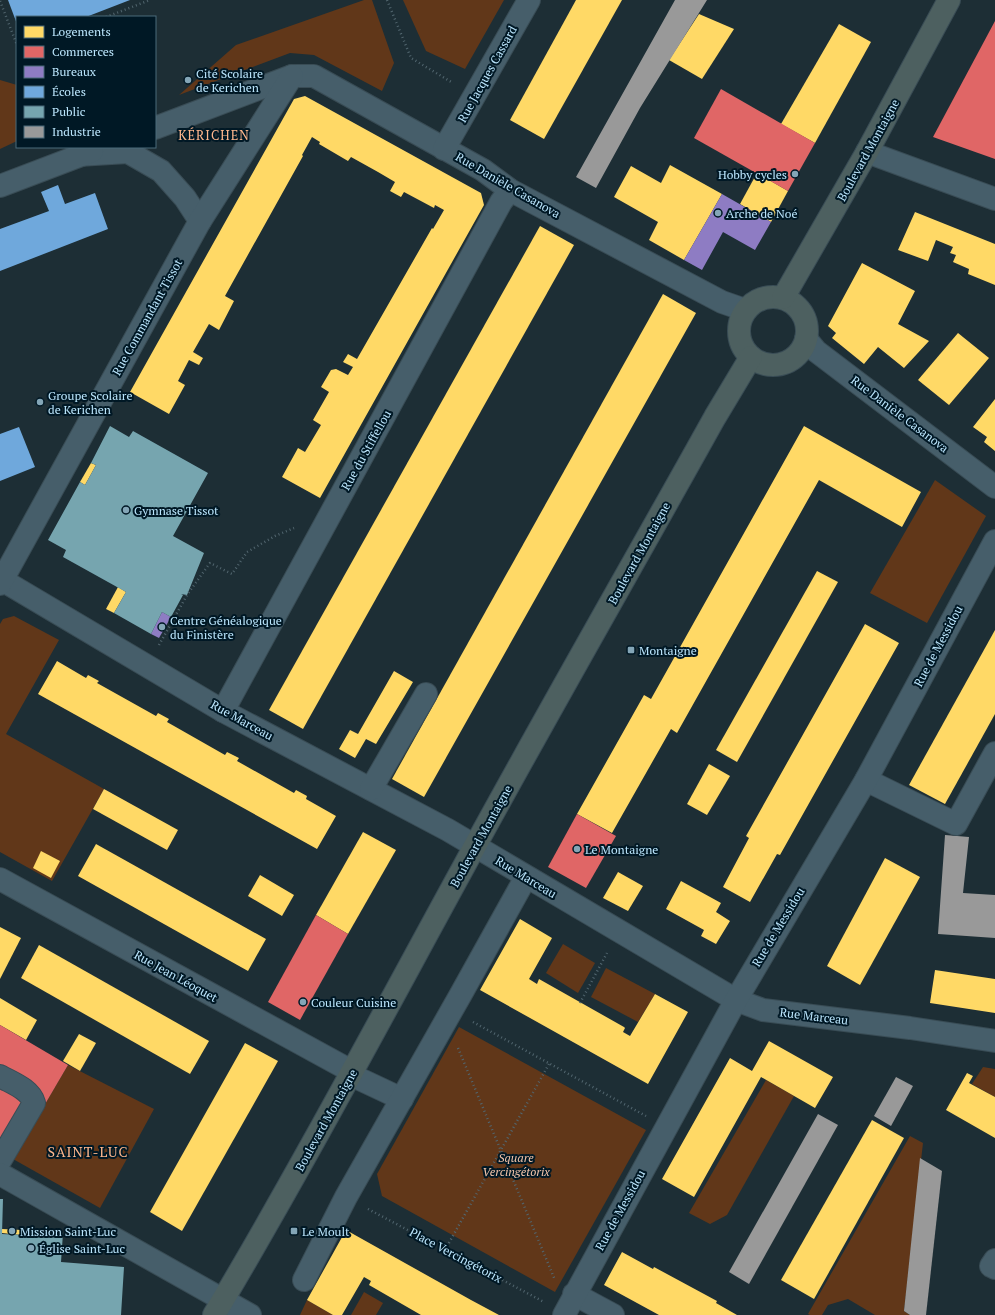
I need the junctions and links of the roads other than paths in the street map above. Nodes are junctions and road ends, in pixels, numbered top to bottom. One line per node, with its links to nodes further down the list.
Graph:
1 (529, 0): 6 (street, Rue Jacques Cassard)
2 (949, 0): 7 (main road, Boulevard Montaigne)
3 (292, 76): 4 (street); 6 (street, Rue Danièle Casanova); 12 (street, Rue Commandant Tissot)
4 (156, 128)
5 (101, 148): 8 (street)
6 (444, 149): 10 (street, Rue Danièle Casanova)
7 (867, 152): 11 (street); 13 (main road, Boulevard Montaigne)
8 (78, 155): 9 (street); 12 (street)
9 (0, 186)
10 (510, 190): 14 (street, Rue Danièle Casanova); 21 (street, Rue du Stiffellou)
11 (995, 198)
12 (200, 222): 19 (street, Rue Commandant Tissot)
13 (783, 298): 14 (main road); 15 (main road)
14 (745, 310): 16 (main road)
15 (806, 339): 16 (main road); 17 (street, Rue Danièle Casanova)
16 (751, 357): 25 (main road, Boulevard Montaigne)
17 (995, 487)
18 (995, 541): 23 (street, Rue de Messidou)
19 (1, 582): 21 (street, Rue Marceau)
20 (426, 694): 24 (street)
21 (223, 711): 24 (street, Rue Marceau)
22 (995, 753): 23 (street)
23 (866, 780): 28 (street, Rue de Messidou)
24 (371, 789): 25 (street, Rue Marceau)
25 (475, 846): 26 (street, Rue Marceau); 30 (main road, Boulevard Montaigne)
26 (526, 877): 28 (street, Rue Marceau); 32 (street)
27 (0, 879): 30 (street, Rue Jean Léoquet)
28 (736, 1000): 29 (street, Rue Marceau); 39 (street, Rue de Messidou)
29 (995, 1041)
30 (352, 1073): 32 (street, Rue Jean Léoquet); 38 (main road, Boulevard Montaigne)
31 (0, 1076): 33 (street)
32 (402, 1100): 37 (street)
33 (0, 1161)
34 (0, 1174): 38 (street)
35 (995, 1260): 36 (street)
36 (995, 1268)
37 (304, 1280)
38 (218, 1307): 40 (street)
39 (568, 1308): 41 (street)
40 (250, 1315)
41 (613, 1315)

